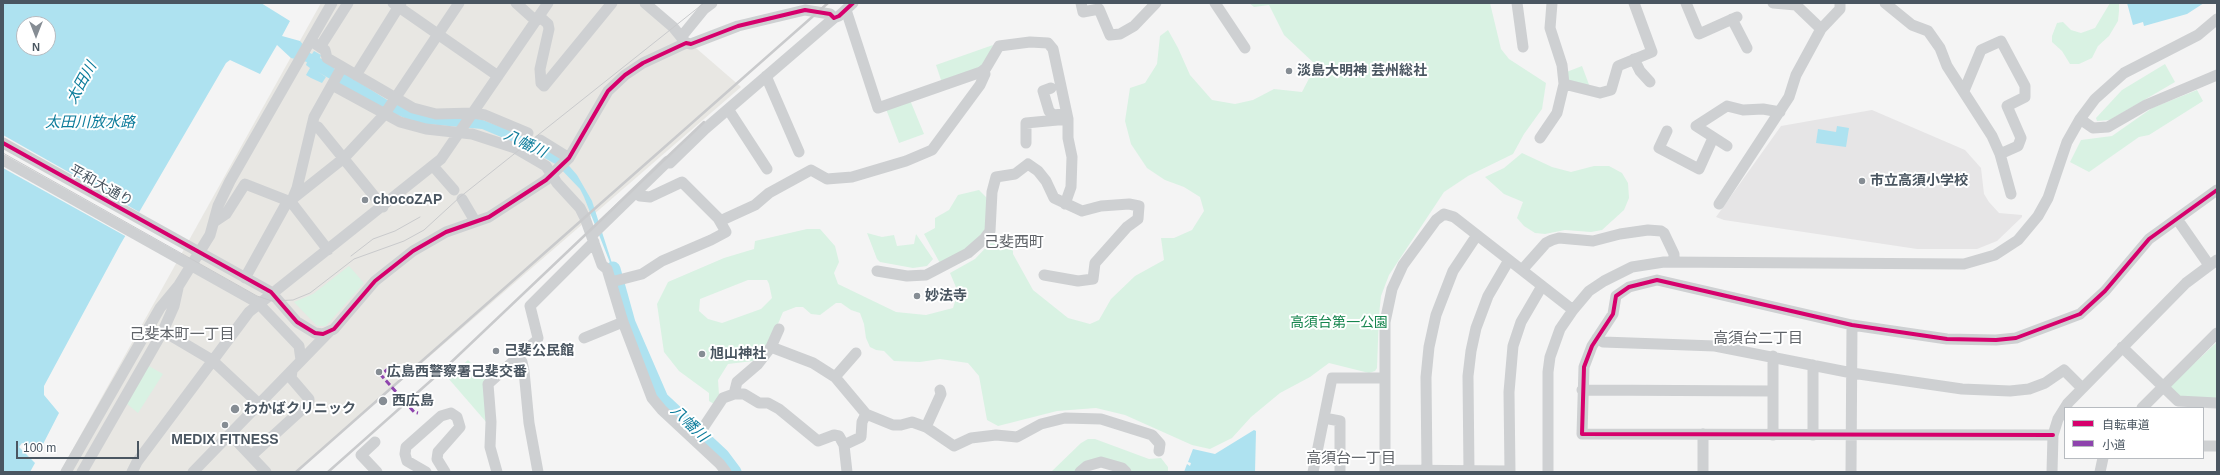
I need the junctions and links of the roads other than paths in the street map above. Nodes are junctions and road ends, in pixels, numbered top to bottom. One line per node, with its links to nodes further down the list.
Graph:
1 (332, 3): 29 (street)
2 (348, 3): 30 (street)
3 (459, 3): 27 (street)
4 (516, 3): 25 (street)
5 (548, 3): 25 (street)
6 (612, 3): 25 (street)
7 (645, 3): 28 (street)
8 (712, 3): 28 (street)
9 (1081, 3): 10 (street)
10 (1156, 3)
11 (1215, 3): 32 (street)
12 (1517, 3): 31 (street)
13 (1552, 3): 43 (street)
14 (1634, 3): 34 (street)
15 (1686, 3): 33 (street)
16 (1773, 3): 20 (street)
17 (1840, 3): 26 (street)
18 (1885, 3): 45 (street)
19 (397, 4): 27 (street); 37 (street)
20 (1796, 4): 26 (street)
21 (849, 6): 23 (street); 36 (street)
22 (790, 8): 23 (street); 28 (street)
23 (834, 18): 40 (street)
24 (2217, 18): 52 (street)
25 (538, 19): 39 (street)
26 (1821, 29): 48 (street)
27 (438, 34): 39 (street); 46 (street)
28 (684, 39): 67 (street)
29 (309, 44): 30 (street); 82 (street)
30 (320, 47): 35 (street)
31 (1523, 47)
32 (1245, 48)
33 (1747, 48)
34 (1634, 59): 41 (street); 43 (street)
35 (341, 69): 37 (street); 42 (street)
36 (984, 70): 51 (street); 81 (street)
37 (356, 75): 46 (street)
38 (2217, 75): 52 (street)
39 (498, 76): 50 (street)
40 (766, 76): 47 (street); 63 (street)
41 (1650, 82)
42 (332, 84): 49 (street); 53 (street)
43 (1564, 84): 57 (street)
44 (1051, 88): 51 (street)
45 (1964, 91): 64 (street); 64 (street)
46 (394, 101): 49 (street); 50 (street)
47 (728, 109): 69 (street); 72 (street)
48 (1780, 112): 58 (street); 77 (street)
49 (385, 113): 54 (street); 65 (street)
50 (471, 115): 54 (street); 56 (street)
51 (1067, 116): 61 (street); 76 (street)
52 (2080, 119): 88 (street)
53 (312, 125): 65 (street); 75 (street)
54 (460, 130): 67 (street); 68 (street)
55 (1667, 131): 58 (street)
56 (528, 132)
57 (1540, 138)
58 (1713, 138): 62 (street)
59 (540, 140): 67 (street)
60 (3, 143): 85 (street, 平和大通り)
61 (1026, 143)
62 (1727, 146)
63 (799, 152)
64 (2000, 154): 73 (street)
65 (344, 158): 75 (street); 78 (street)
66 (3, 160): 90 (street, 平和大通り)
67 (561, 165): 80 (street); 83 (street)
68 (432, 166): 70 (street); 78 (street)
69 (767, 169)
70 (454, 190)
71 (2217, 190): 79 (street)
72 (636, 193): 81 (street); 83 (street)
73 (2011, 194)
74 (462, 199): 80 (street)
75 (291, 202): 82 (street); 86 (street); 94 (street)
76 (1065, 204): 92 (street); 93 (street)
77 (1719, 204)
78 (383, 206): 86 (street)
79 (2176, 219): 89 (street); 102 (street)
80 (475, 221): 105 (street)
81 (720, 221): 95 (street)
82 (214, 222): 85 (street)
83 (596, 234): 95 (street); 113 (street)
84 (1477, 235): 87 (street); 120 (street); 151 (street)
85 (194, 250): 90 (street); 94 (street, 平和大通り)
86 (328, 250): 98 (street)
87 (1509, 260): 91 (street); 152 (street)
88 (1674, 261): 91 (street); 100 (street)
89 (2213, 262): 110 (street)
90 (186, 263): 96 (street); 99 (street, 平和大通り)
91 (1522, 270): 97 (street)
92 (877, 271)
93 (1044, 275)
94 (245, 278): 98 (street, 平和大通り)
95 (616, 281): 101 (street)
96 (178, 285): 104 (street); 154 (street)
97 (1542, 286): 100 (street); 153 (street)
98 (271, 292): 99 (street); 105 (street)
99 (258, 303): 114 (street); 115 (street, 平和大通り)
100 (1573, 310): 169 (street)
101 (623, 322): 107 (street); 139 (street)
102 (1852, 325): 108 (street); 118 (street)
103 (779, 329): 109 (street)
104 (163, 331): 114 (street); 155 (street)
105 (329, 332): 115 (street)
106 (2217, 333): 121 (street)
107 (584, 338)
108 (1597, 338): 112 (street); 124 (street)
109 (772, 347): 119 (street); 126 (street)
110 (2122, 347): 121 (street); 122 (street)
111 (856, 353): 119 (street)
112 (1773, 356): 116 (street); 125 (street)
113 (518, 357): 161 (street); 162 (street)
114 (212, 360): 128 (street); 149 (street)
115 (301, 360): 117 (street)
116 (1813, 365): 118 (street); 137 (street)
117 (292, 371): 128 (street); 147 (street)
118 (1852, 373): 122 (street); 138 (street)
119 (835, 377): 132 (street)
120 (1384, 378): 133 (street); 150 (street)
121 (2162, 387): 127 (street); 130 (street)
122 (2082, 388): 129 (street)
123 (940, 390): 134 (street)
124 (1582, 390): 125 (street); 136 (street)
125 (1773, 391): 140 (street)
126 (734, 394): 139 (street); 143 (street)
127 (2217, 403)
128 (258, 404): 135 (street)
129 (2066, 407)
130 (2143, 407)
131 (2064, 409): 141 (street)
132 (866, 414): 134 (street); 143 (street)
133 (1324, 418): 167 (street); 168 (street)
134 (926, 427): 146 (street)
135 (230, 434): 147 (street); 156 (street)
136 (1703, 434): 140 (street); 170 (street)
137 (1813, 434): 138 (street); 140 (street)
138 (1852, 434): 141 (street); 171 (street)
139 (698, 435): 163 (street)
140 (1773, 435)
141 (2053, 435): 172 (street)
142 (375, 442): 158 (street)
143 (844, 444): 164 (street)
144 (2204, 446): 145 (street)
145 (2217, 446)
146 (1158, 451)
147 (251, 456): 157 (street)
148 (2103, 459): 173 (street)
149 (133, 471)
150 (1385, 471): 151 (street)
151 (1427, 471): 152 (street)
152 (1469, 471): 153 (street)
153 (1510, 471)
154 (66, 472)
155 (82, 472)
156 (193, 472)
157 (266, 472)
158 (377, 472)
159 (426, 472): 160 (street)
160 (445, 472)
161 (496, 472)
162 (538, 472)
163 (726, 472)
164 (847, 472)
165 (1080, 472): 166 (street)
166 (1126, 472)
167 (1313, 472)
168 (1340, 472)
169 (1548, 472)
170 (1703, 472)
171 (1851, 472)
172 (2052, 472)
173 (2100, 472)

